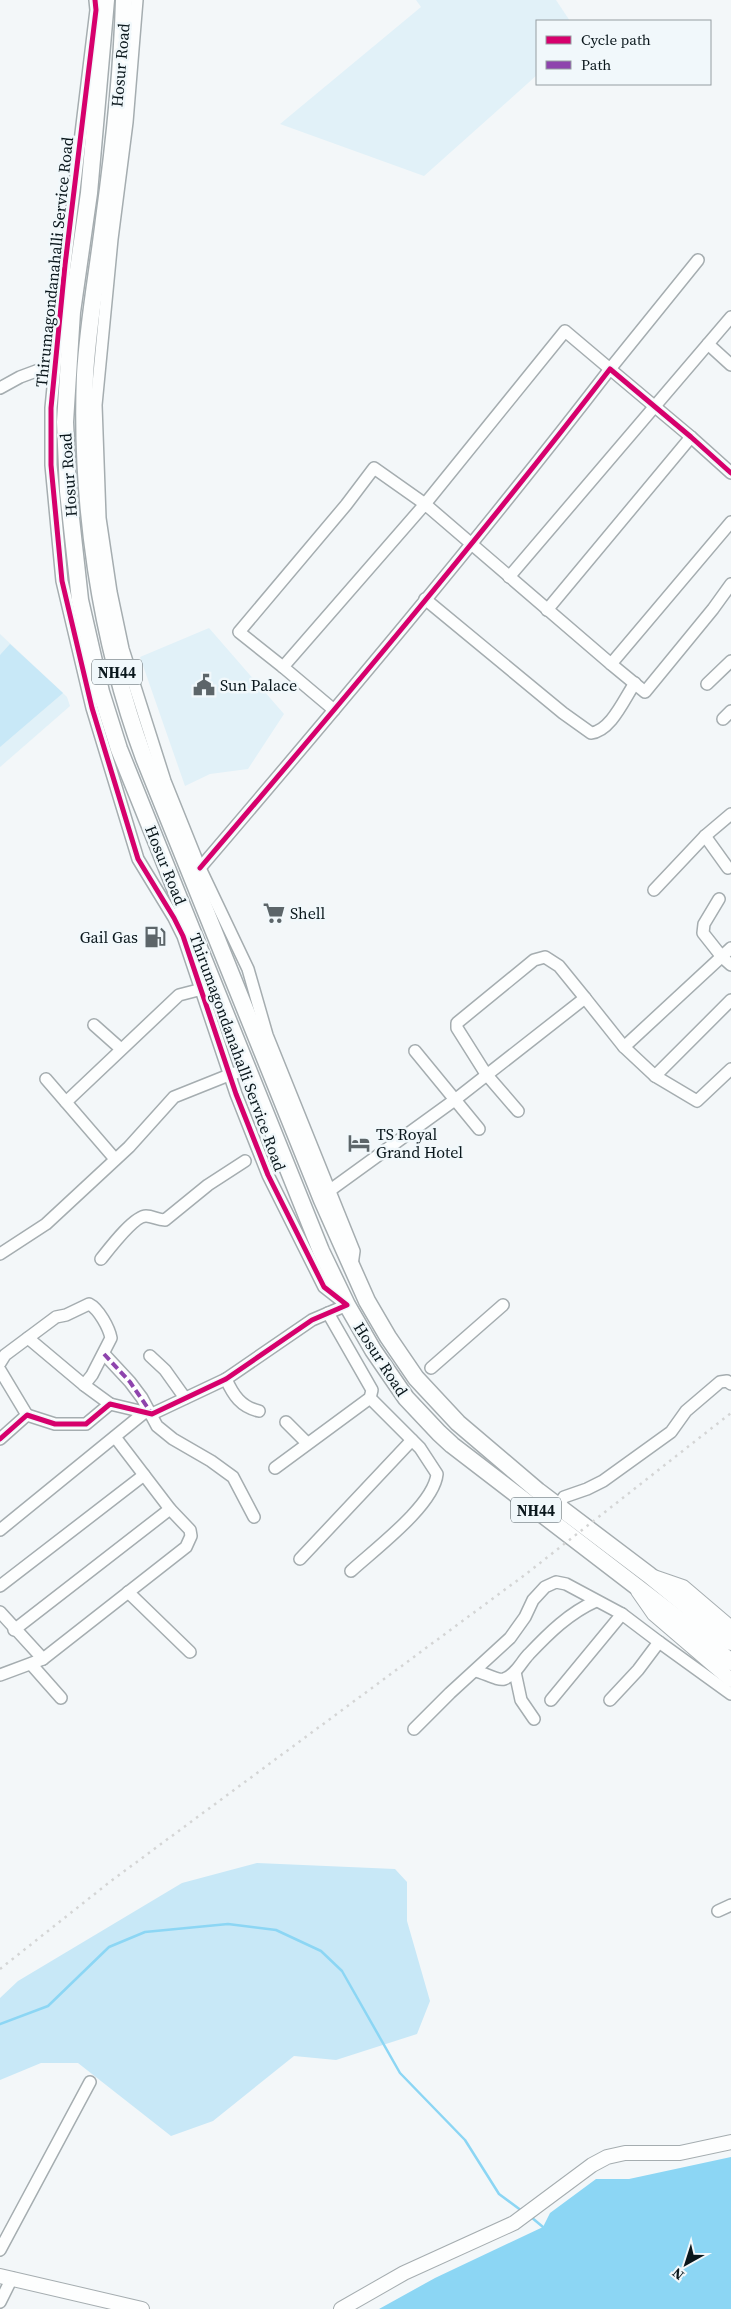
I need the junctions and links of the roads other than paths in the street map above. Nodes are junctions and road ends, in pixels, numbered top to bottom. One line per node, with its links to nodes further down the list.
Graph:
1 (85, 0): 4 (street)
2 (124, 0): 59 (highway, Hosur Road / NH44)
3 (137, 0): 30 (street)
4 (99, 3): 8 (street, Thirumagondanahalli Service Road); 37 (highway, Hosur Road / NH44)
5 (698, 260): 10 (street)
6 (731, 317): 7 (street)
7 (708, 344): 9 (street); 12 (street)
8 (55, 364): 11 (street); 37 (street, Thirumagondanahalli Service Road)
9 (731, 364)
10 (610, 369): 12 (street); 15 (street); 17 (street)
11 (0, 388)
12 (655, 407): 13 (street); 18 (street)
13 (691, 437): 14 (street); 21 (street)
14 (731, 473)
15 (425, 504): 17 (street); 24 (street); 24 (street)
16 (731, 522): 23 (street)
17 (471, 543): 18 (street); 20 (street)
18 (509, 577): 21 (street)
19 (731, 584): 25 (street)
20 (424, 599): 25 (street); 27 (street)
21 (547, 610): 23 (street)
22 (731, 662): 26 (street)
23 (611, 664): 25 (street)
24 (283, 667): 27 (street)
25 (635, 683)
26 (707, 684)
27 (334, 710): 30 (street)
28 (731, 814): 29 (street)
29 (705, 836): 31 (street); 32 (street)
30 (200, 868): 56 (street)
31 (728, 868)
32 (654, 890)
33 (719, 899): 35 (street)
34 (731, 948): 35 (street)
35 (722, 957): 36 (street); 41 (street)
36 (731, 965)
37 (208, 987): 42 (street); 44 (highway, Hosur Road / NH44); 47 (street, Thirumagondanahalli Service Road)
38 (585, 998): 41 (street); 46 (street); 46 (street)
39 (731, 1000): 48 (street)
40 (94, 1024): 42 (street)
41 (624, 1047): 48 (street)
42 (121, 1049): 51 (street)
43 (415, 1051): 50 (street)
44 (248, 1069): 47 (street); 60 (highway, Hosur Road / NH44)
45 (731, 1069): 48 (street)
46 (486, 1074): 50 (street); 52 (street)
47 (229, 1075): 54 (street); 60 (street, Thirumagondanahalli Service Road)
48 (655, 1076)
49 (46, 1079): 51 (street)
50 (456, 1099): 53 (street); 56 (street)
51 (66, 1102): 54 (street)
52 (518, 1111)
53 (479, 1129)
54 (115, 1159): 57 (street)
55 (245, 1162): 58 (street)
56 (329, 1191): 59 (street)
57 (0, 1254)
58 (101, 1259)
59 (352, 1268): 85 (highway, Hosur Road / NH44)
60 (347, 1305): 62 (street); 93 (highway, Hosur Road / NH44)
61 (503, 1305): 67 (street)
62 (328, 1313): 69 (street); 73 (street)
63 (28, 1338): 64 (street); 66 (street); 71 (street)
64 (104, 1354): 71 (street); 76 (street)
65 (150, 1356): 72 (street)
66 (0, 1363)
67 (431, 1368)
68 (0, 1370): 77 (street)
69 (226, 1379): 72 (street); 75 (street)
70 (731, 1384): 85 (street)
71 (84, 1385): 74 (street)
72 (185, 1398): 76 (street)
73 (370, 1398): 81 (street); 82 (street)
74 (110, 1404): 76 (street); 77 (street)
75 (259, 1411)
76 (148, 1413): 79 (street); 87 (street)
77 (27, 1415): 80 (street)
78 (286, 1422): 82 (street)
79 (114, 1437): 84 (street); 88 (street)
80 (0, 1439)
81 (412, 1440): 89 (street); 90 (street)
82 (307, 1443): 83 (street)
83 (274, 1468)
84 (144, 1475): 86 (street); 92 (street)
85 (558, 1506): 91 (highway, Hosur Road / NH44)
86 (170, 1509): 94 (street); 100 (street)
87 (254, 1516)
88 (0, 1530)
89 (300, 1559)
90 (351, 1571)
91 (649, 1575): 98 (highway, NH44); 99 (main road)
92 (0, 1586)
93 (634, 1586): 98 (highway, NH44); 109 (main road)
94 (128, 1592): 103 (street); 104 (street)
95 (596, 1601): 97 (street); 106 (street); 107 (street)
96 (0, 1612): 100 (street)
97 (622, 1614): 101 (street); 112 (street)
98 (688, 1617): 102 (highway, NH44); 109 (highway, NH44)
99 (731, 1628)
100 (14, 1630): 104 (street)
101 (658, 1642): 110 (street); 113 (street)
102 (731, 1642)
103 (190, 1652)
104 (44, 1659): 105 (street)
105 (31, 1664): 108 (street); 111 (street)
106 (475, 1671): 107 (street); 115 (street)
107 (515, 1672): 114 (street)
108 (0, 1675)
109 (730, 1677)
110 (731, 1694)
111 (62, 1698)
112 (551, 1700)
113 (610, 1700)
114 (534, 1719)
115 (414, 1729)
116 (731, 1905): 117 (street)
117 (718, 1911)
118 (90, 2082): 120 (street)
119 (731, 2142): 124 (main road)
120 (0, 2250)
121 (6, 2277): 122 (street); 123 (main road)
122 (0, 2302)
123 (142, 2309)
124 (340, 2309)

